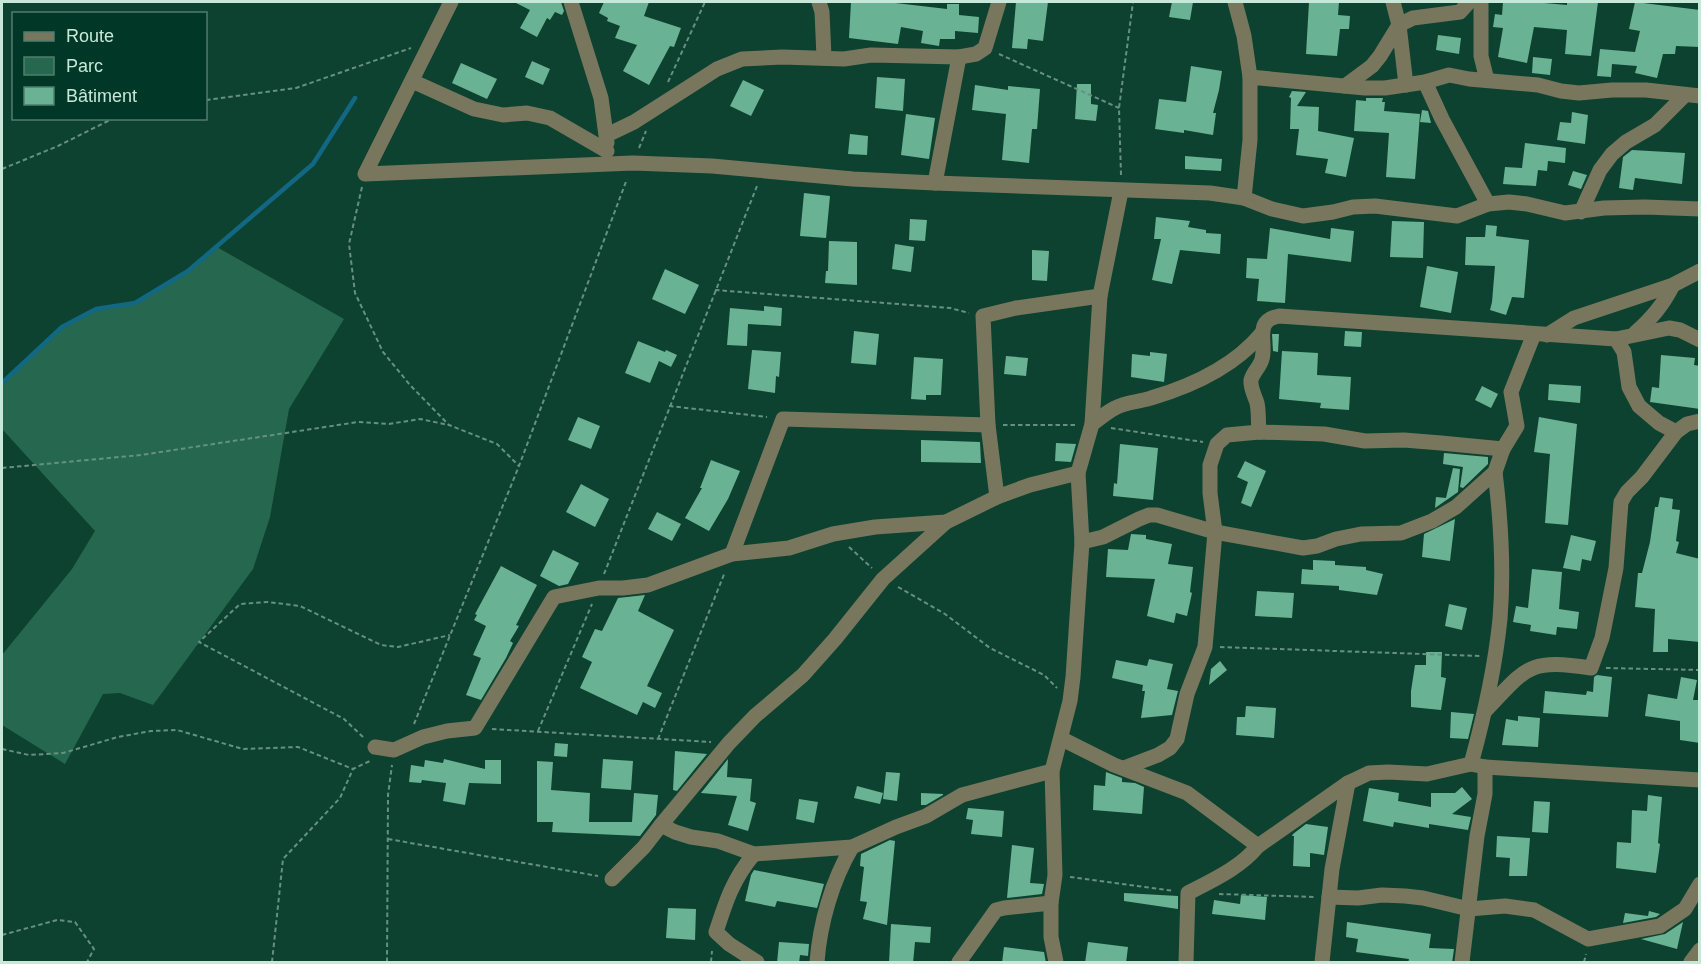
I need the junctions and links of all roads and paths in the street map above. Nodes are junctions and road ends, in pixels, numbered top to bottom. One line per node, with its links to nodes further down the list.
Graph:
1 (451, 2): 12 (street)
2 (571, 2): 27 (street)
3 (705, 2): 24 (path)
4 (819, 2): 14 (street)
5 (999, 2): 13 (street)
6 (1133, 2): 25 (path)
7 (1235, 2): 16 (street)
8 (1393, 2): 11 (street)
9 (1469, 2): 11 (street)
10 (1481, 2): 17 (street)
11 (1399, 26): 20 (street); 21 (street)
12 (432, 41): 18 (street); 23 (path)
13 (985, 48): 15 (street); 25 (path)
14 (824, 57): 15 (street); 24 (street)
15 (959, 57): 33 (street)
16 (1250, 77): 21 (street); 35 (street)
17 (1487, 80): 19 (street); 22 (street)
18 (412, 81): 28 (street); 32 (street)
19 (1425, 82): 20 (street); 36 (street)
20 (1406, 85): 21 (street)
21 (1345, 86)
22 (1692, 96): 38 (street)
23 (207, 100)
24 (658, 105): 27 (street); 29 (path)
25 (1119, 108): 34 (path)
26 (110, 120): 30 (path)
27 (607, 135): 28 (street)
28 (607, 158): 29 (street); 32 (street)
29 (633, 163): 31 (street); 59 (path)
30 (2, 169)
31 (763, 170): 33 (street); 41 (path)
32 (365, 174): 53 (path)
33 (935, 183): 34 (street)
34 (1121, 191): 35 (street); 42 (street)
35 (1244, 198): 36 (street)
36 (1488, 204): 38 (street)
37 (1700, 209): 38 (street)
38 (1581, 212)
39 (1700, 271): 40 (street)
40 (1673, 285): 45 (street); 46 (street)
41 (715, 290): 43 (path); 49 (path)
42 (1100, 296): 43 (street); 52 (street)
43 (983, 316): 54 (street)
44 (1262, 333): 46 (street); 52 (street); 55 (street)
45 (1635, 333): 47 (street); 48 (street)
46 (1540, 334): 47 (street); 58 (street)
47 (1616, 339): 56 (street)
48 (1700, 340)
49 (669, 406): 50 (path); 70 (path)
50 (783, 419): 54 (street); 68 (street)
51 (1700, 421): 56 (street)
52 (1092, 424): 54 (path); 57 (path); 62 (street)
53 (449, 425): 59 (path); 60 (path)
54 (988, 426): 63 (street)
55 (1259, 432): 57 (street); 58 (street)
56 (1676, 432): 74 (street)
57 (1216, 444): 65 (street)
58 (1503, 449): 61 (street)
59 (519, 466): 71 (path)
60 (2, 468)
61 (1495, 472): 65 (street); 73 (street)
62 (1078, 473): 63 (street); 67 (street)
63 (997, 497): 64 (street)
64 (946, 522): 66 (street); 69 (street)
65 (1215, 532): 67 (street); 72 (street)
66 (833, 534): 68 (street); 69 (path)
67 (1082, 542): 76 (street)
68 (732, 554): 70 (street); 81 (path)
69 (883, 579): 76 (path); 83 (street)
70 (598, 588): 79 (street); 80 (path)
71 (450, 635): 78 (path); 84 (path)
72 (1205, 647): 73 (path); 88 (street)
73 (1494, 657): 77 (street)
74 (1591, 668): 75 (path); 77 (street)
75 (1700, 670)
76 (1070, 701): 82 (street)
77 (1486, 710): 87 (street)
78 (414, 725)
79 (475, 728): 80 (path); 86 (street)
80 (538, 731): 81 (path)
81 (658, 739): 83 (path)
82 (1062, 739): 88 (street); 90 (street)
83 (729, 743): 93 (street)
84 (375, 747): 86 (street); 89 (path)
85 (2, 749): 89 (path)
86 (394, 750): 107 (path)
87 (1478, 766): 91 (street); 92 (street); 102 (street)
88 (1124, 768): 95 (street)
89 (353, 769): 106 (path)
90 (1052, 771): 96 (street); 101 (street)
91 (1700, 780)
92 (1348, 783): 95 (street); 100 (street)
93 (661, 825): 97 (street); 98 (street)
94 (388, 839): 98 (path)
95 (1258, 846): 112 (street)
96 (852, 847): 97 (street); 109 (street)
97 (754, 854): 108 (street)
98 (612, 879)
99 (1700, 884): 102 (street)
100 (1329, 897): 102 (street); 113 (street)
101 (1051, 903): 110 (street); 111 (street)
102 (1469, 909): 114 (street)
103 (2, 935): 105 (path)
104 (1700, 950): 115 (street)
105 (87, 963)
106 (272, 963)
107 (387, 963)
108 (757, 963)
109 (817, 963)
110 (958, 963)
111 (1056, 963)
112 (1186, 963)
113 (1322, 963)
114 (1462, 963)
115 (1692, 963)

